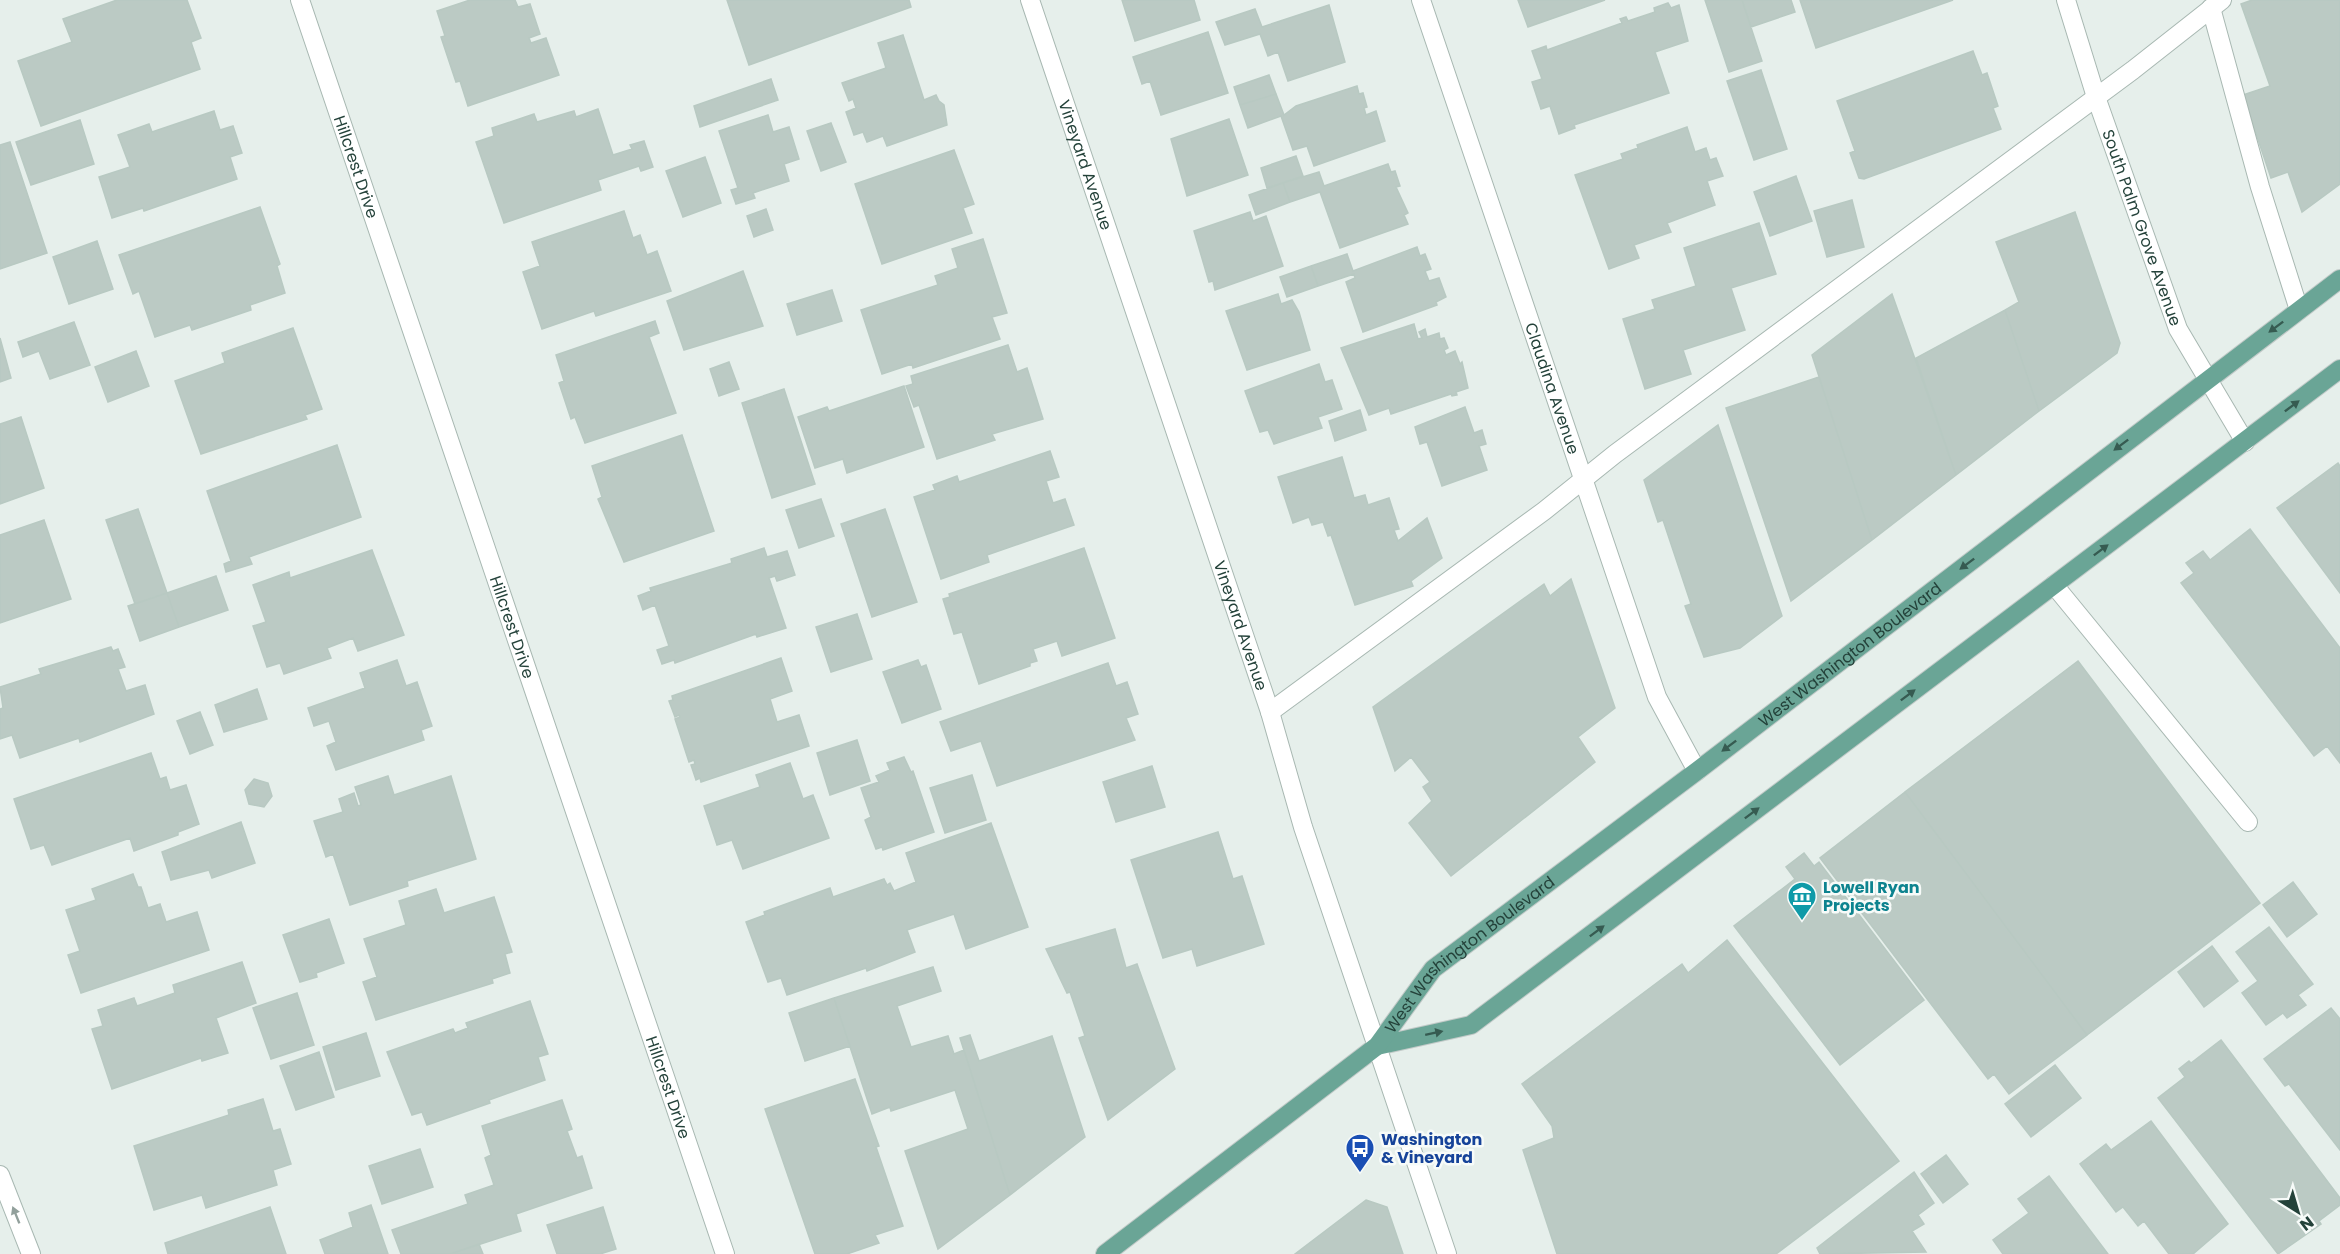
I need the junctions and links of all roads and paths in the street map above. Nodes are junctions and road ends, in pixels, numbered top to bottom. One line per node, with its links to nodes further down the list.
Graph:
1 (300, 0): 20 (street, Hillcrest Drive)
2 (1029, 0): 14 (street, Vineyard Avenue)
3 (1421, 0): 12 (street, Claudina Avenue)
4 (2066, 0): 6 (street, South Palm Grove Avenue)
5 (2217, 4): 6 (street); 8 (street)
6 (2096, 97): 10 (street, South Palm Grove Avenue); 12 (street)
7 (2340, 279): 8 (main road, West Washington Boulevard)
8 (2299, 310): 10 (main road, West Washington Boulevard, one-way to 10)
9 (2340, 369): 11 (main road, West Washington Boulevard, one-way to 9)
10 (2206, 380): 11 (street, South Palm Grove Avenue); 15 (main road, West Washington Boulevard, one-way to 15)
11 (2245, 442): 13 (main road, West Washington Boulevard, one-way to 11)
12 (1585, 480): 14 (street); 15 (street, Claudina Avenue)
13 (2054, 585): 16 (street); 17 (main road, West Washington Boulevard, one-way to 13)
14 (1270, 712): 17 (street, Vineyard Avenue)
15 (1696, 771): 17 (main road, West Washington Boulevard)
16 (2248, 822)
17 (1377, 1046): 21 (main road, West Washington Boulevard); 22 (street, Vineyard Avenue)
18 (0, 1175): 19 (street, one-way to 18)
19 (31, 1254)
20 (725, 1254)
21 (1105, 1254)
22 (1447, 1254)

